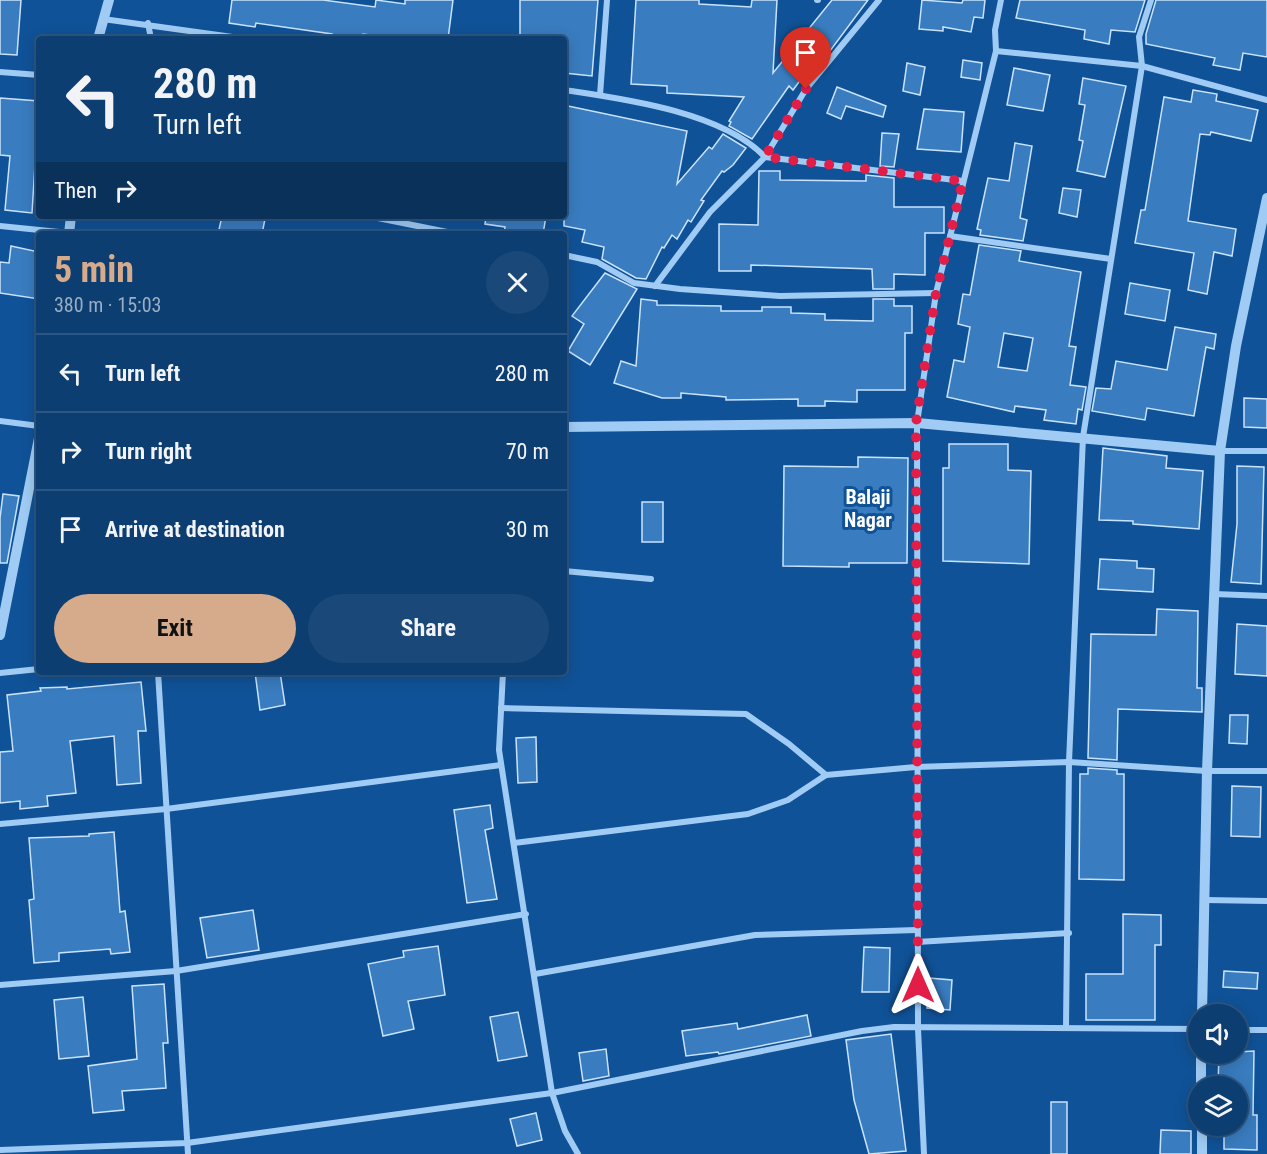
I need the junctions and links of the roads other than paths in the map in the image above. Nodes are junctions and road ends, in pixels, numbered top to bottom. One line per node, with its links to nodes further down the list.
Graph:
1 (109, 0): 6 (street)
2 (607, 0): 16 (street)
3 (879, 0): 18 (street)
4 (1001, 0): 11 (street)
5 (1151, 0): 12 (street)
6 (104, 19): 7 (street); 8 (street)
7 (148, 23): 9 (street); 10 (street)
8 (99, 36)
9 (150, 36)
10 (229, 36)
11 (996, 51): 12 (street); 19 (street)
12 (1142, 66): 17 (street); 27 (street)
13 (0, 72): 14 (street)
14 (36, 75)
15 (567, 90): 16 (street)
16 (600, 95): 18 (street)
17 (1267, 100)
18 (765, 157): 19 (street); 28 (street)
19 (963, 181): 25 (street)
20 (1267, 198): 35 (street)
21 (383, 219): 24 (street)
22 (0, 226): 23 (street)
23 (49, 231)
24 (443, 231)
25 (950, 236): 27 (street); 29 (street)
26 (567, 256): 28 (street)
27 (1111, 259): 34 (street)
28 (655, 286): 29 (street)
29 (936, 293): 31 (street)
30 (0, 421): 32 (street)
31 (916, 423): 33 (street); 34 (street); 50 (street)
32 (36, 426)
33 (567, 427)
34 (1083, 437): 35 (street); 48 (street)
35 (1220, 451): 36 (street); 40 (street)
36 (1267, 451)
37 (36, 453): 42 (street)
38 (567, 571): 39 (street)
39 (651, 579)
40 (1214, 594): 41 (street); 51 (street)
41 (1267, 596)
42 (0, 635)
43 (36, 669): 44 (street)
44 (0, 672)
45 (158, 675): 54 (street)
46 (503, 675): 47 (street)
47 (501, 708): 49 (street); 53 (street)
48 (1069, 762): 50 (street); 51 (street); 61 (street)
49 (501, 765): 54 (street); 56 (street)
50 (916, 767): 53 (street); 60 (street)
51 (1207, 771): 52 (street); 57 (street)
52 (1267, 771)
53 (826, 775): 56 (street)
54 (166, 809): 55 (street); 63 (street)
55 (0, 824)
56 (514, 843): 59 (street)
57 (1205, 900): 58 (street); 66 (street)
58 (1267, 901)
59 (526, 914): 63 (street); 64 (street)
60 (917, 930): 62 (street); 64 (street)
61 (1069, 933): 62 (street); 67 (street)
62 (917, 942): 68 (street)
63 (176, 971): 65 (street); 74 (street)
64 (535, 974): 72 (street)
65 (0, 985)
66 (1202, 1004)
67 (1066, 1027): 68 (street); 69 (street)
68 (918, 1029): 72 (street); 78 (street)
69 (1188, 1029)
70 (1248, 1030): 71 (street)
71 (1267, 1030)
72 (552, 1093): 74 (street); 77 (street)
73 (1202, 1136): 79 (street)
74 (187, 1143): 75 (street); 76 (street)
75 (0, 1150)
76 (188, 1154)
77 (579, 1154)
78 (924, 1154)
79 (1202, 1154)

